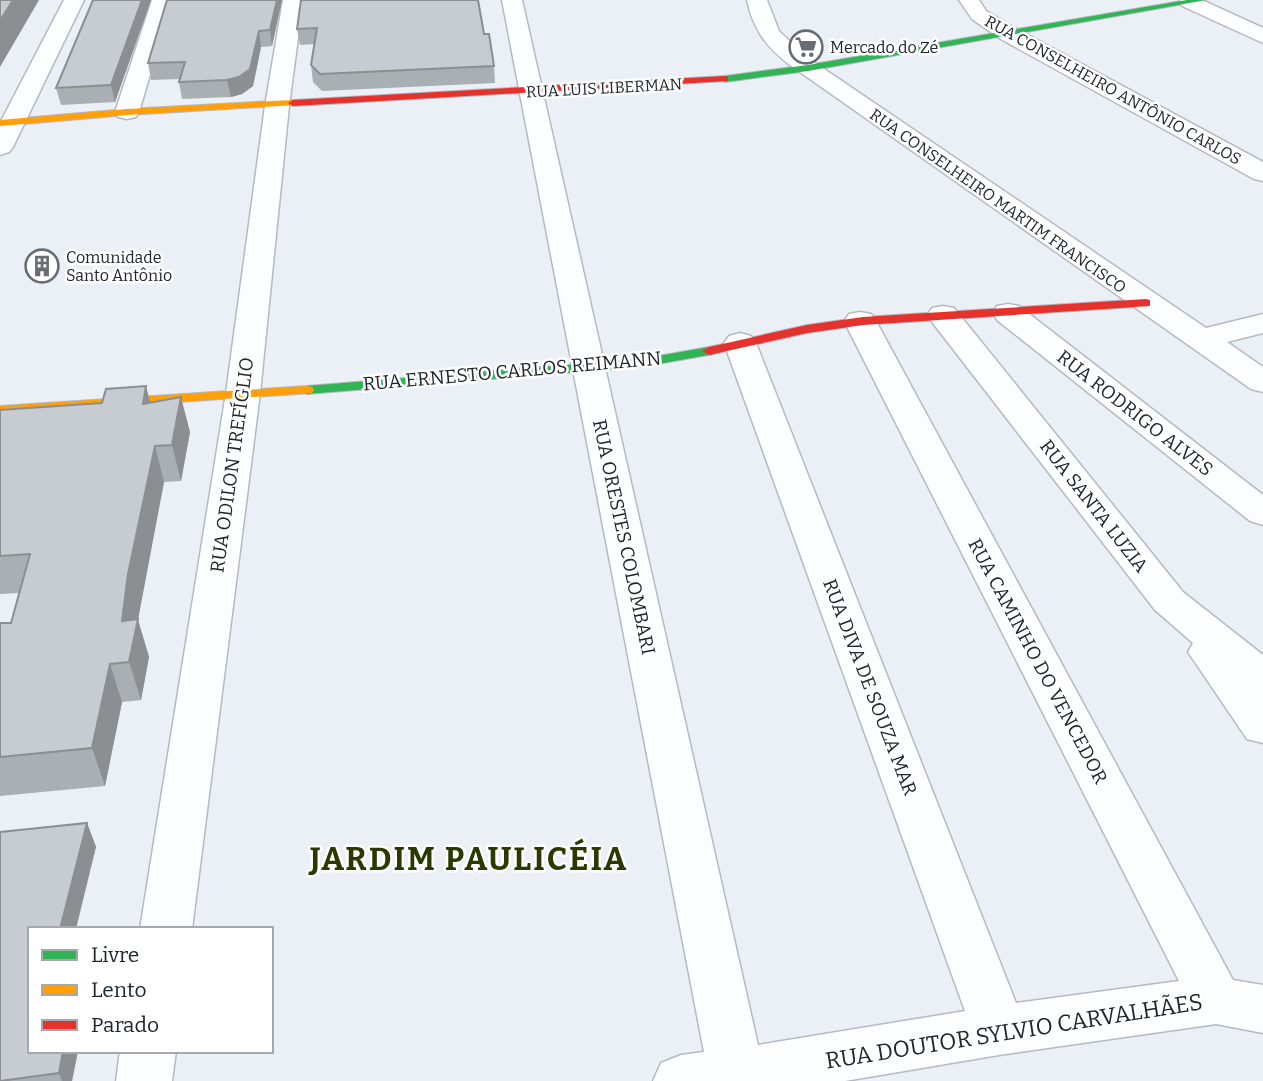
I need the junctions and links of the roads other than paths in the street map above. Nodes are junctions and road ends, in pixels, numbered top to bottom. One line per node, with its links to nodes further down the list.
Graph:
1 (74, 0): 14 (street)
2 (162, 0): 13 (street)
3 (293, 0): 12 (street, RUA ODILON TREFÍGLIO)
4 (512, 0): 11 (street, RUA ORESTES COLOMBARI)
5 (757, 0): 10 (street, RUA CONSELHEIRO MARTIM FRANCISCO)
6 (969, 0): 8 (street, RUA CONSELHEIRO ANTÔNIO CARLOS)
7 (1196, 1): 8 (street, RUA LUIS LIBERMAN); 9 (street)
8 (1007, 33): 10 (street, RUA LUIS LIBERMAN); 16 (street, RUA CONSELHEIRO ANTÔNIO CARLOS)
9 (1263, 36)
10 (808, 68): 11 (street, RUA LUIS LIBERMAN); 17 (street, RUA CONSELHEIRO MARTIM FRANCISCO)
11 (530, 92): 12 (street, RUA LUIS LIBERMAN); 24 (street, RUA ORESTES COLOMBARI)
12 (277, 106): 13 (street, RUA LUIS LIBERMAN); 26 (street, RUA ODILON TREFÍGLIO)
13 (127, 113): 14 (street, RUA LUIS LIBERMAN)
14 (6, 123): 15 (street)
15 (0, 146)
16 (1263, 173)
17 (1146, 303): 18 (street, RUA ERNESTO CARLOS REIMANN); 22 (street, RUA CONSELHEIRO MARTIM FRANCISCO)
18 (1008, 313): 19 (street, RUA ERNESTO CARLOS REIMANN); 28 (street, RUA RODRIGO ALVES)
19 (943, 315): 20 (street, RUA ERNESTO CARLOS REIMANN); 29 (street, RUA SANTA LUZIA)
20 (860, 321): 23 (street, RUA ERNESTO CARLOS REIMANN); 33 (street, RUA CAMINHO DO VENCEDOR)
21 (1263, 323): 22 (street)
22 (1202, 339): 25 (street, RUA CONSELHEIRO MARTIM FRANCISCO)
23 (740, 343): 24 (street, RUA ERNESTO CARLOS REIMANN); 34 (street, RUA DIVA DE SOUZA MAR)
24 (588, 367): 26 (street, RUA ERNESTO CARLOS REIMANN); 36 (street, RUA ORESTES COLOMBARI)
25 (1263, 382)
26 (243, 393): 27 (street, RUA ERNESTO CARLOS REIMANN); 32 (street, RUA ODILON TREFÍGLIO)
27 (0, 410)
28 (1263, 513)
29 (1169, 601): 30 (street, RUA SANTA LUZIA); 31 (street)
30 (1263, 678)
31 (1263, 727)
32 (166, 927)
33 (1239, 1005): 34 (street, RUA DOUTOR SYLVIO CARVALHÃES)
34 (999, 1030): 36 (street, RUA DOUTOR SYLVIO CARVALHÃES)
35 (148, 1053): 37 (street)
36 (736, 1074): 38 (street, RUA DOUTOR SYLVIO CARVALHÃES)
37 (144, 1081)
38 (681, 1081)

